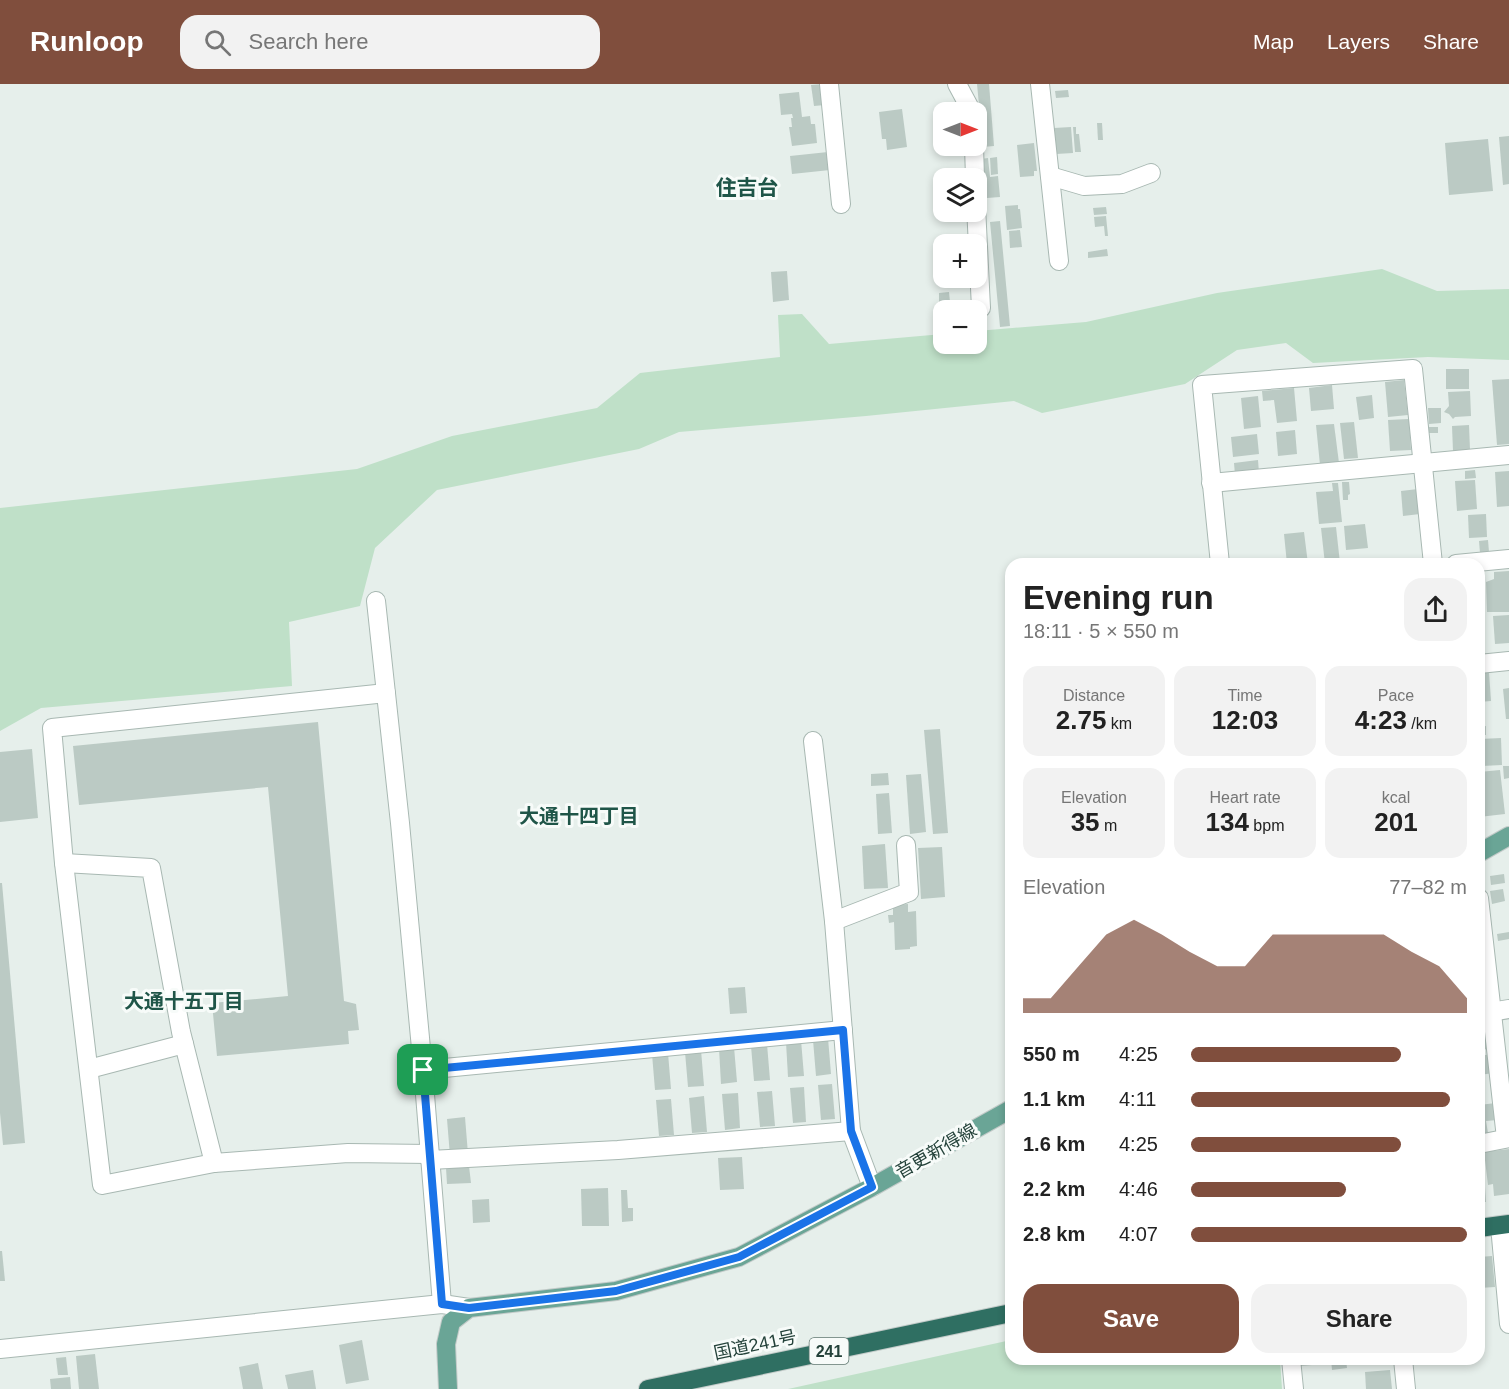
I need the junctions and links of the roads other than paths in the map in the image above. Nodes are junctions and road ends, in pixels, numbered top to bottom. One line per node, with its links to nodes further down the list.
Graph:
1 (829, 84): 7 (street)
2 (957, 84): 4 (street)
3 (1040, 84): 6 (street)
4 (967, 102)
5 (1151, 173): 6 (street)
6 (1050, 176): 9 (street)
7 (841, 204)
8 (977, 222): 10 (street)
9 (1059, 261)
10 (981, 300)
11 (1509, 455): 12 (street)
12 (1423, 463): 13 (street); 13 (street); 15 (street)
13 (1212, 483): 14 (street)
14 (1219, 558)
15 (1432, 558)
16 (1509, 559): 17 (street)
17 (1485, 561)
18 (376, 602): 21 (street)
19 (1509, 661): 20 (street)
20 (1485, 663)
21 (386, 693): 26 (street); 33 (street)
22 (813, 741): 27 (street)
23 (1509, 836): 25 (main road)
24 (906, 845): 27 (street)
25 (1485, 850)
26 (64, 863): 31 (street); 32 (street)
27 (834, 921): 30 (street)
28 (1485, 947): 29 (street)
29 (1493, 1012): 36 (street)
30 (843, 1030): 33 (street); 35 (street)
31 (184, 1044): 32 (street); 39 (street)
32 (89, 1069): 39 (street)
33 (423, 1070): 38 (street)
34 (1005, 1111): 40 (main road, 音更新得線)
35 (851, 1131): 38 (street); 40 (street)
36 (1508, 1138): 37 (street)
37 (1485, 1143)
38 (430, 1157): 39 (street); 43 (street)
39 (214, 1163)
40 (872, 1187): 44 (main road, 音更新得線)
41 (1504, 1225): 42 (highway); 46 (street)
42 (1485, 1227)
43 (442, 1304): 44 (street); 47 (street)
44 (469, 1308): 50 (main road)
45 (1005, 1314): 51 (highway, 国道241号 / 241)
46 (1509, 1324)
47 (0, 1348)
48 (1292, 1365): 52 (street)
49 (1404, 1365): 53 (street)
50 (448, 1389)
51 (648, 1389)
52 (1294, 1389)
53 (1406, 1389)

